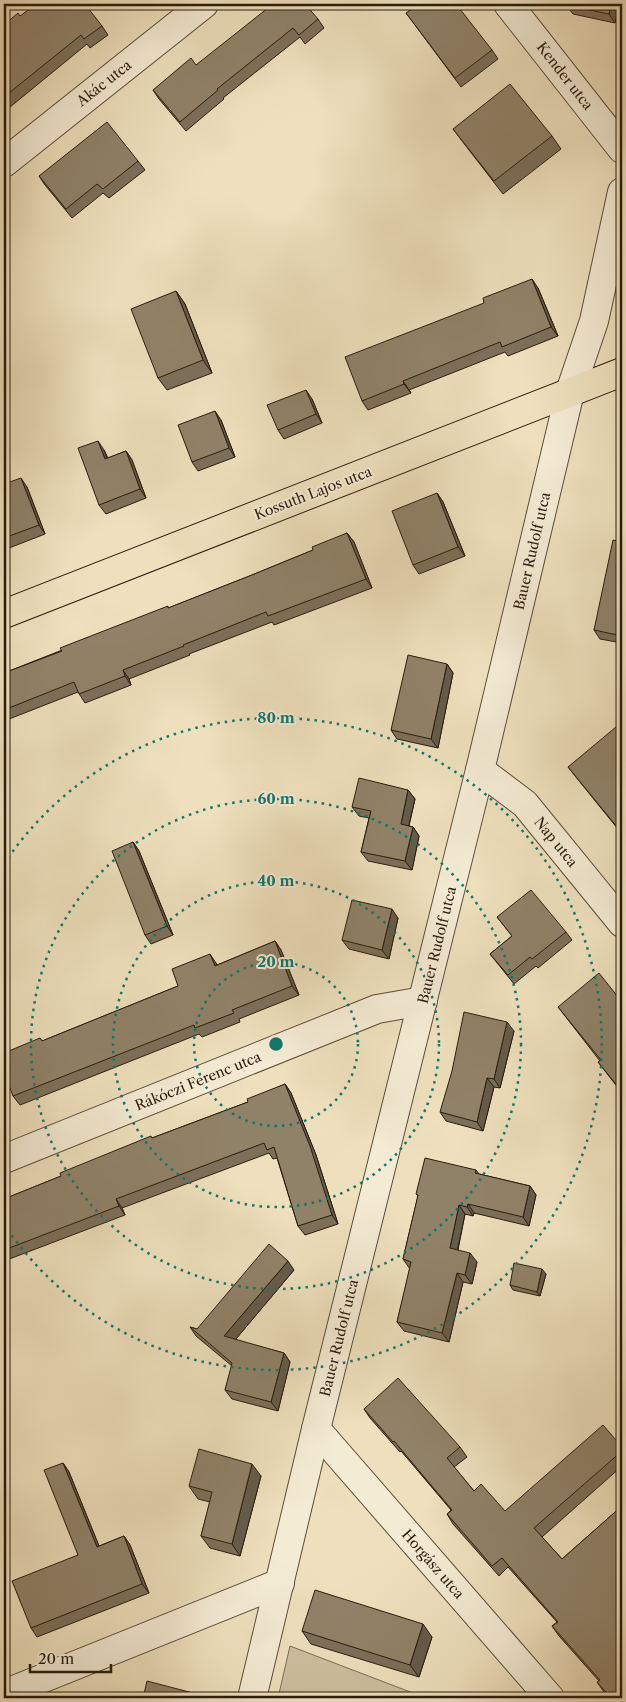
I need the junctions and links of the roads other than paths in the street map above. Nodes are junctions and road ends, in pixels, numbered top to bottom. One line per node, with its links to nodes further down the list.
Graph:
1 (204, 4): 4 (street, Akác utca)
2 (508, 4): 3 (street, Kender utca)
3 (622, 149)
4 (4, 162)
5 (622, 192): 7 (street, Bauer Rudolf utca)
6 (622, 372): 7 (main road, Kossuth Lajos utca)
7 (570, 392): 8 (main road, Kossuth Lajos utca); 9 (street, Bauer Rudolf utca)
8 (4, 614)
9 (480, 770): 10 (street, Nap utca); 11 (street, Bauer Rudolf utca)
10 (622, 923)
11 (423, 1001): 12 (street, Rákóczi Ferenc utca); 13 (street, Bauer Rudolf utca)
12 (4, 1159)
13 (316, 1429): 14 (street, Bauer Rudolf utca); 17 (street, Horgász utca)
14 (280, 1583): 15 (street); 16 (street, Bauer Rudolf utca)
15 (4, 1694)
16 (252, 1698)
17 (550, 1698)

